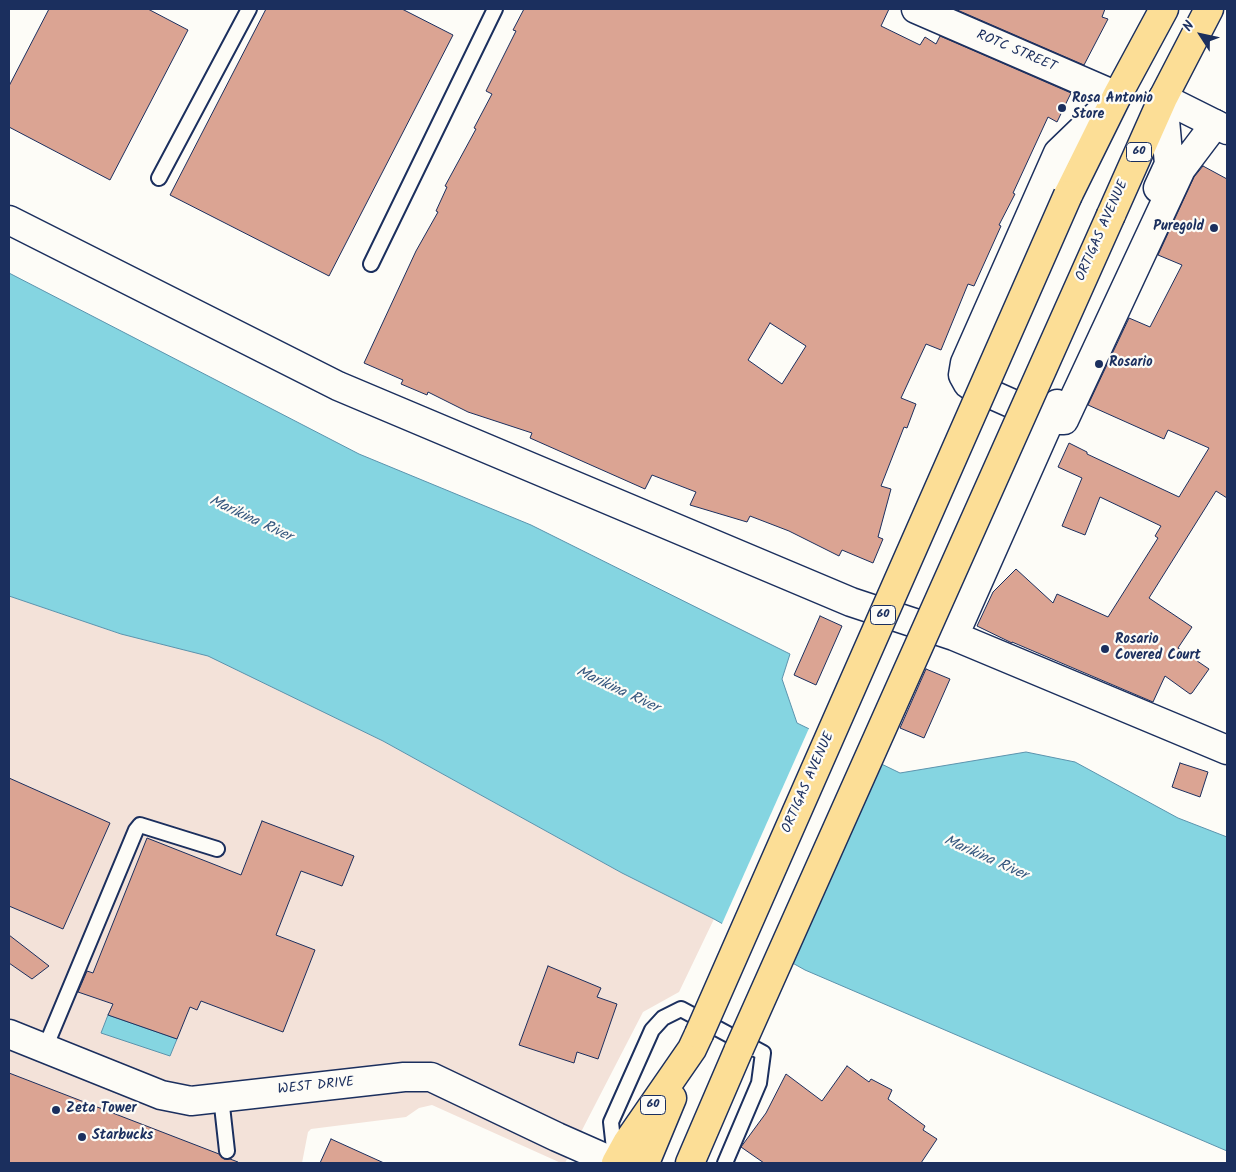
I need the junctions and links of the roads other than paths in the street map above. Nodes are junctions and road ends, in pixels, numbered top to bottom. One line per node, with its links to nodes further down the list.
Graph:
1 (249, 9): 9 (lane)
2 (495, 9): 11 (lane)
3 (916, 9): 6 (street, ROTC STREET)
4 (1164, 9): 6 (main road, 60)
5 (1209, 9): 7 (main road, 60)
6 (1117, 96): 12 (street); 17 (main road, ORTIGAS AVENUE / 60, bridge)
7 (1163, 98): 8 (street); 12 (street); 23 (main road, ORTIGAS AVENUE / 60, bridge)
8 (1221, 127): 12 (street)
9 (159, 178)
10 (9, 220): 13 (street)
11 (371, 264)
12 (1049, 420): 13 (street)
13 (954, 636): 14 (street)
14 (1227, 750)
15 (217, 849): 18 (lane)
16 (9, 1034): 18 (street, WEST DRIVE)
17 (695, 1041): 21 (main road, ORTIGAS AVENUE / 60); 22 (main road, 60)
18 (45, 1048): 19 (street, WEST DRIVE)
19 (221, 1097): 20 (lane); 21 (street, WEST DRIVE)
20 (227, 1151)
21 (616, 1163): 24 (lane)
22 (645, 1163)
23 (690, 1163)
24 (725, 1163)

